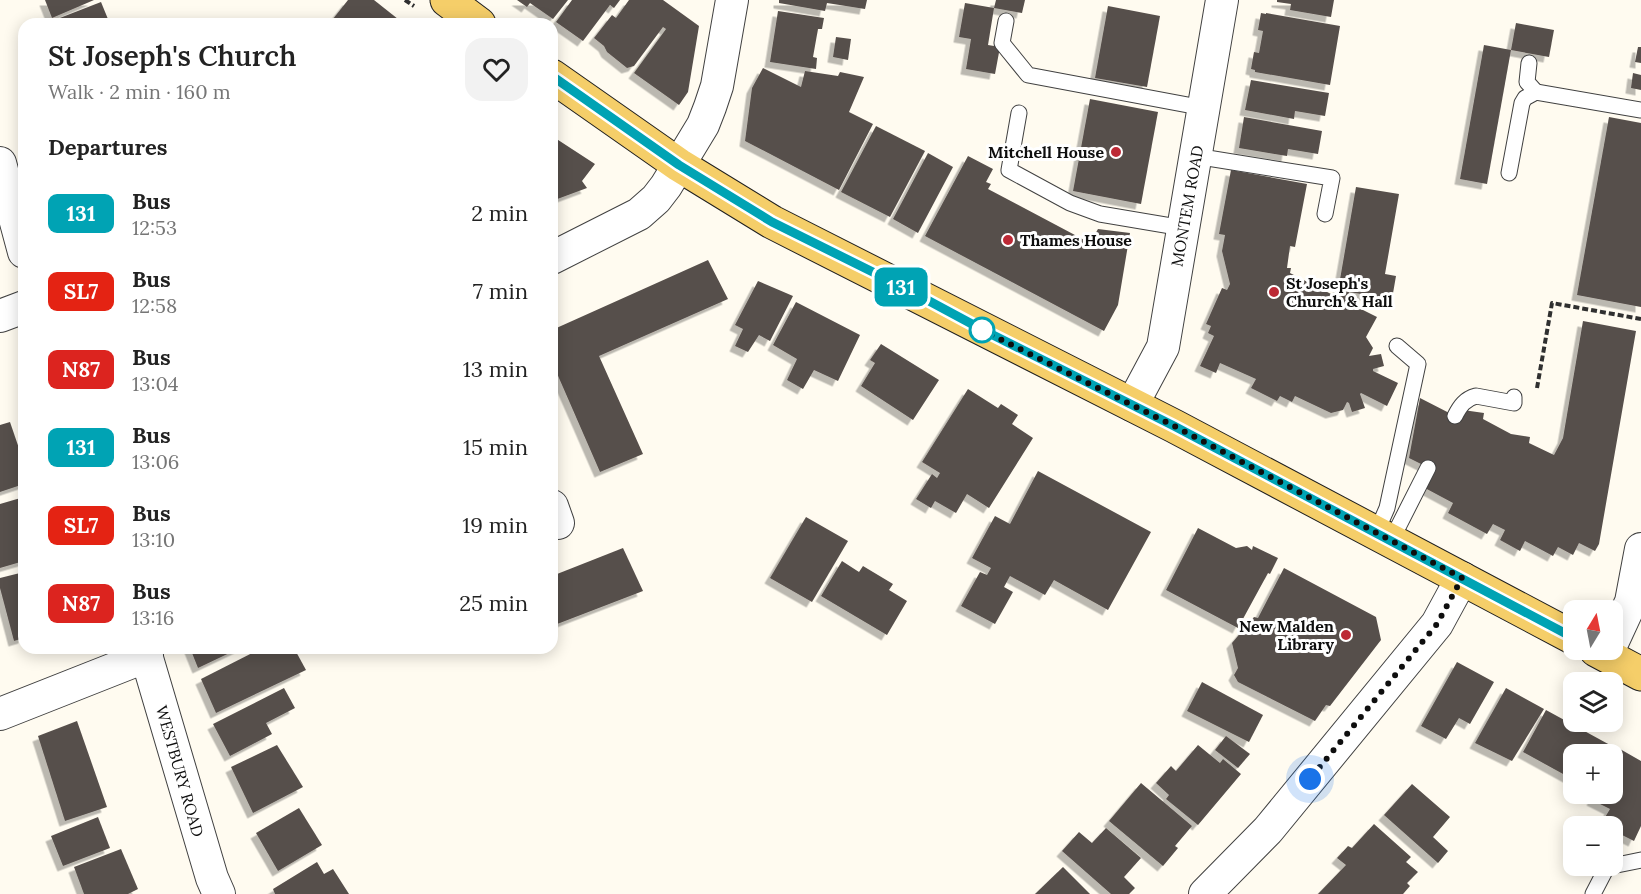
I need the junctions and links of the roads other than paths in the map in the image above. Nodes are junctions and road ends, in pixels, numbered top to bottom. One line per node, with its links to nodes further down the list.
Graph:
1 (732, 0): 14 (street)
2 (1222, 0): 9 (street, MONTEM ROAD)
3 (451, 1): 4 (main road)
4 (472, 18)
5 (1006, 21): 9 (lane)
6 (1529, 63): 8 (lane)
7 (558, 80): 14 (main road)
8 (1536, 92): 10 (lane); 15 (lane)
9 (1204, 108): 12 (street, MONTEM ROAD)
10 (1641, 110)
11 (1019, 113): 17 (lane)
12 (1195, 156): 16 (lane); 17 (street, MONTEM ROAD)
13 (0, 163): 18 (street)
14 (679, 165): 19 (street); 24 (main road)
15 (1509, 173)
16 (1325, 214)
17 (1183, 228): 24 (street, MONTEM ROAD)
18 (18, 230)
19 (558, 255)
20 (18, 309): 21 (street)
21 (0, 316)
22 (1397, 346): 27 (lane)
23 (1514, 400): 25 (lane)
24 (1132, 405): 27 (main road)
25 (1455, 416)
26 (1428, 468): 27 (lane)
27 (1384, 537): 29 (main road)
28 (1641, 549): 30 (street)
29 (1462, 578): 31 (main road); 39 (street)
30 (1623, 617)
31 (1563, 632)
32 (140, 654): 36 (street)
33 (146, 654): 38 (street, WESTBURY ROAD)
34 (1621, 660): 35 (main road)
35 (1641, 674)
36 (0, 714)
37 (1641, 860): 40 (lane)
38 (219, 894)
39 (1206, 894)
40 (1593, 894)

